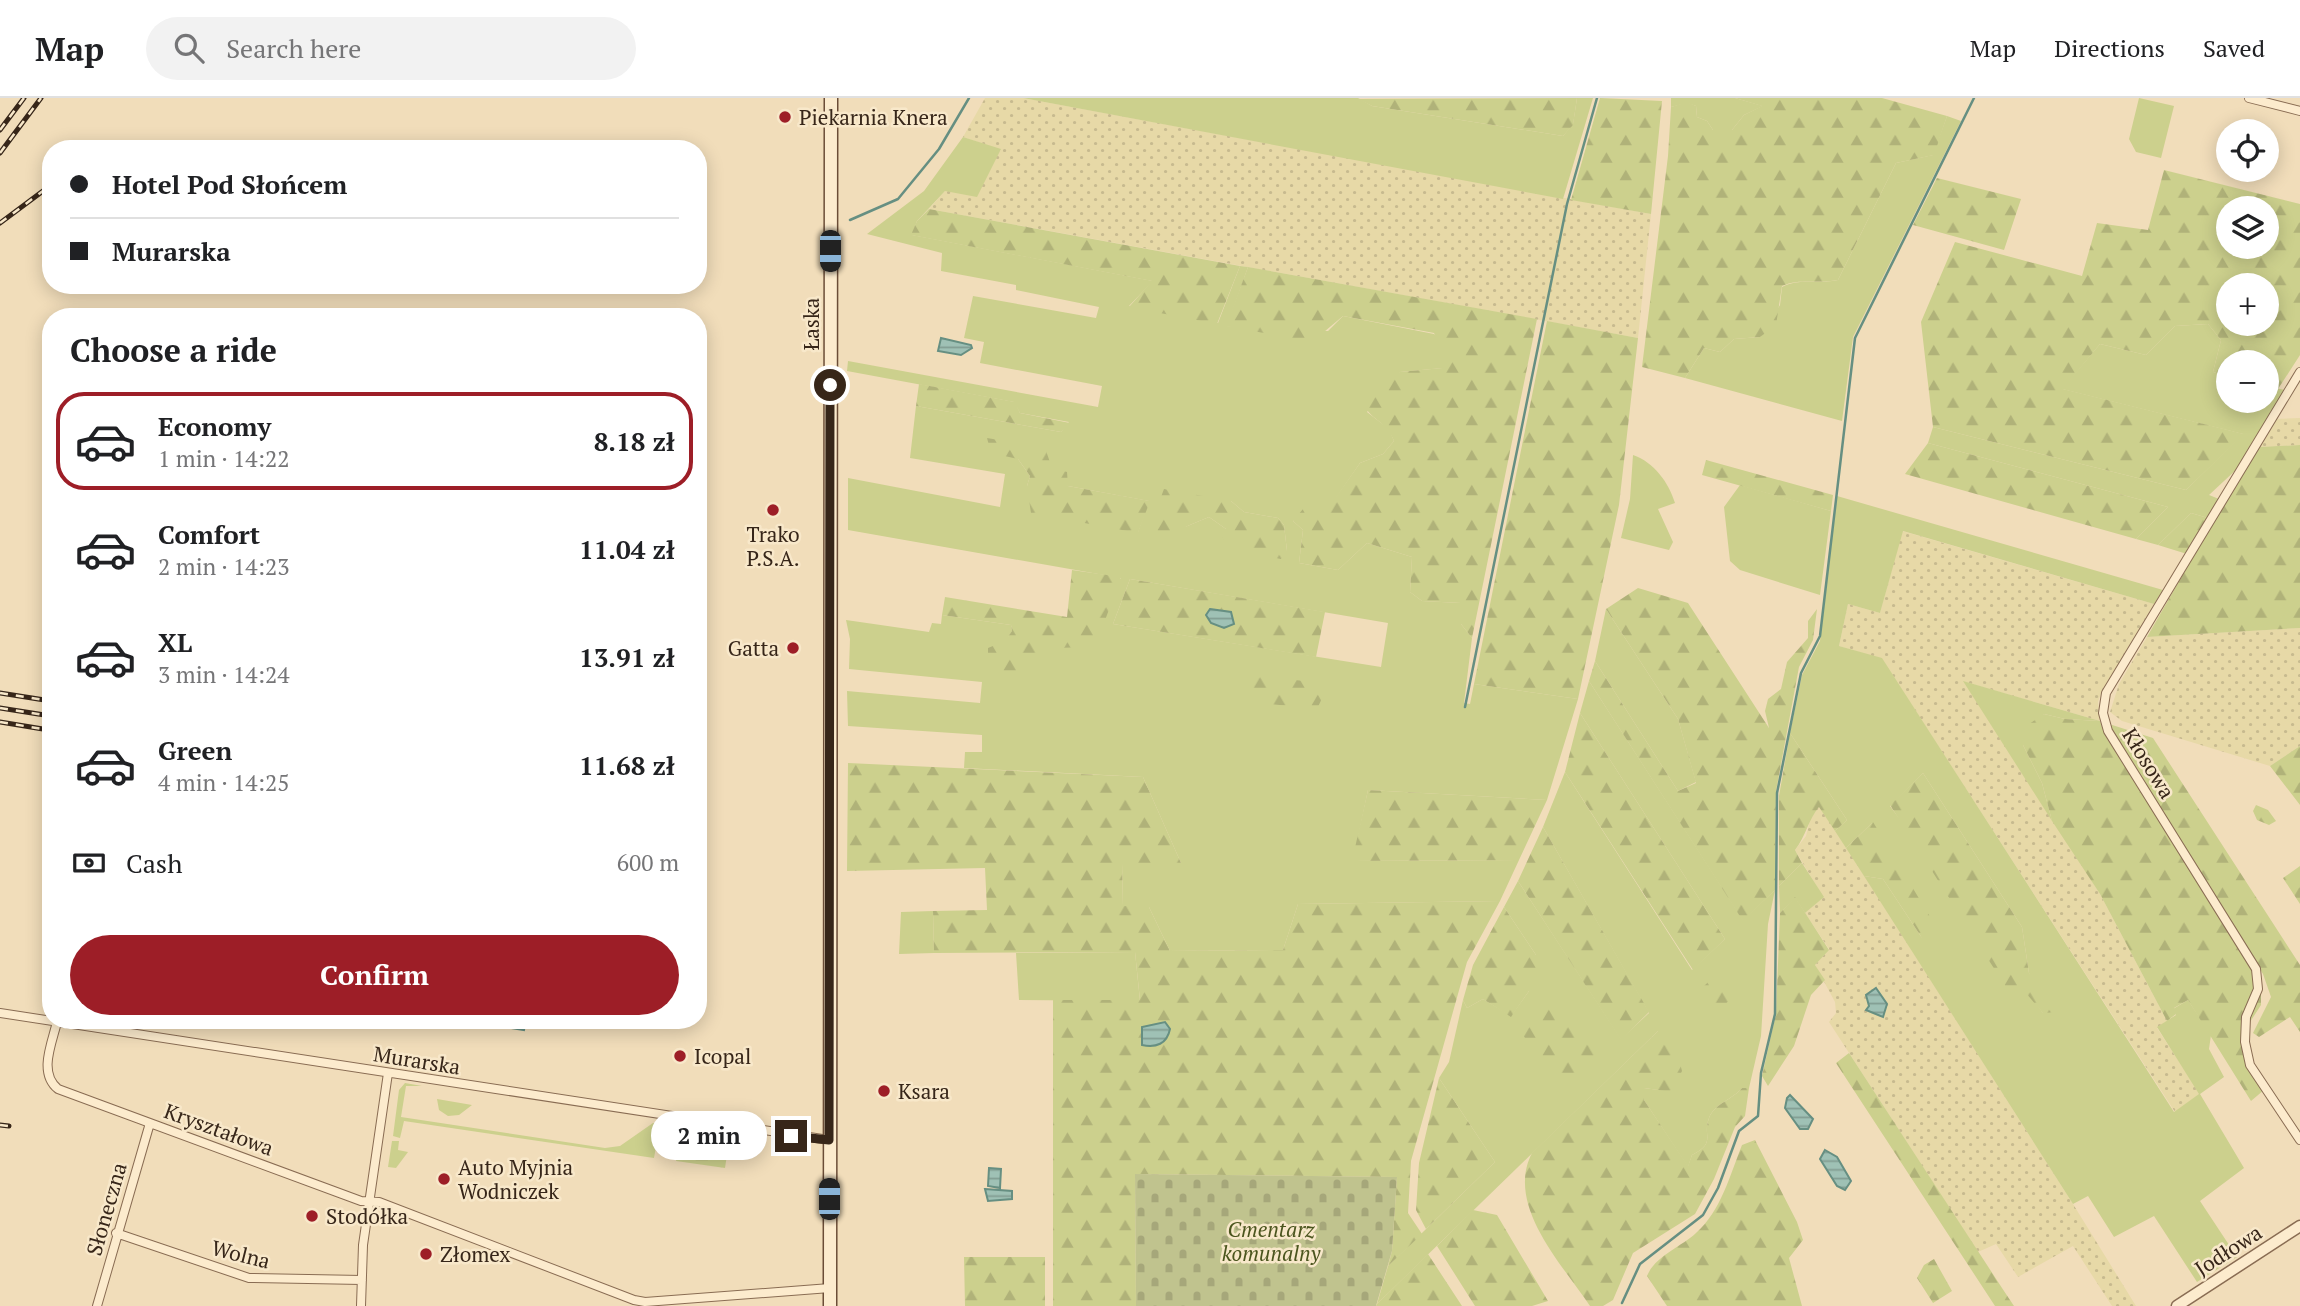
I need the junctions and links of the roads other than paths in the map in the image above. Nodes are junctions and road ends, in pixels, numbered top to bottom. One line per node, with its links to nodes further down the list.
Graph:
1 (831, 98): 11 (main road, Łaska)
2 (2249, 98): 3 (street)
3 (2300, 111)
4 (2300, 373): 12 (street, Kłosowa)
5 (0, 1013): 6 (street, Murarska)
6 (42, 1020)
7 (56, 1029): 10 (street, Kryształowa)
8 (97, 1029): 9 (street, Murarska)
9 (388, 1073): 11 (street, Murarska); 13 (street)
10 (150, 1123): 13 (street, Kryształowa); 15 (street, Słoneczna)
11 (829, 1140): 17 (main road, Łaska)
12 (2300, 1140)
13 (369, 1201): 16 (street); 17 (street, Kryształowa)
14 (2300, 1226): 21 (street, Jodłowa)
15 (116, 1233): 16 (street, Wolna); 18 (street, Słoneczna)
16 (362, 1280): 19 (street)
17 (830, 1288): 20 (main road, Łaska)
18 (97, 1306)
19 (361, 1306)
20 (830, 1306)
21 (2177, 1306)

